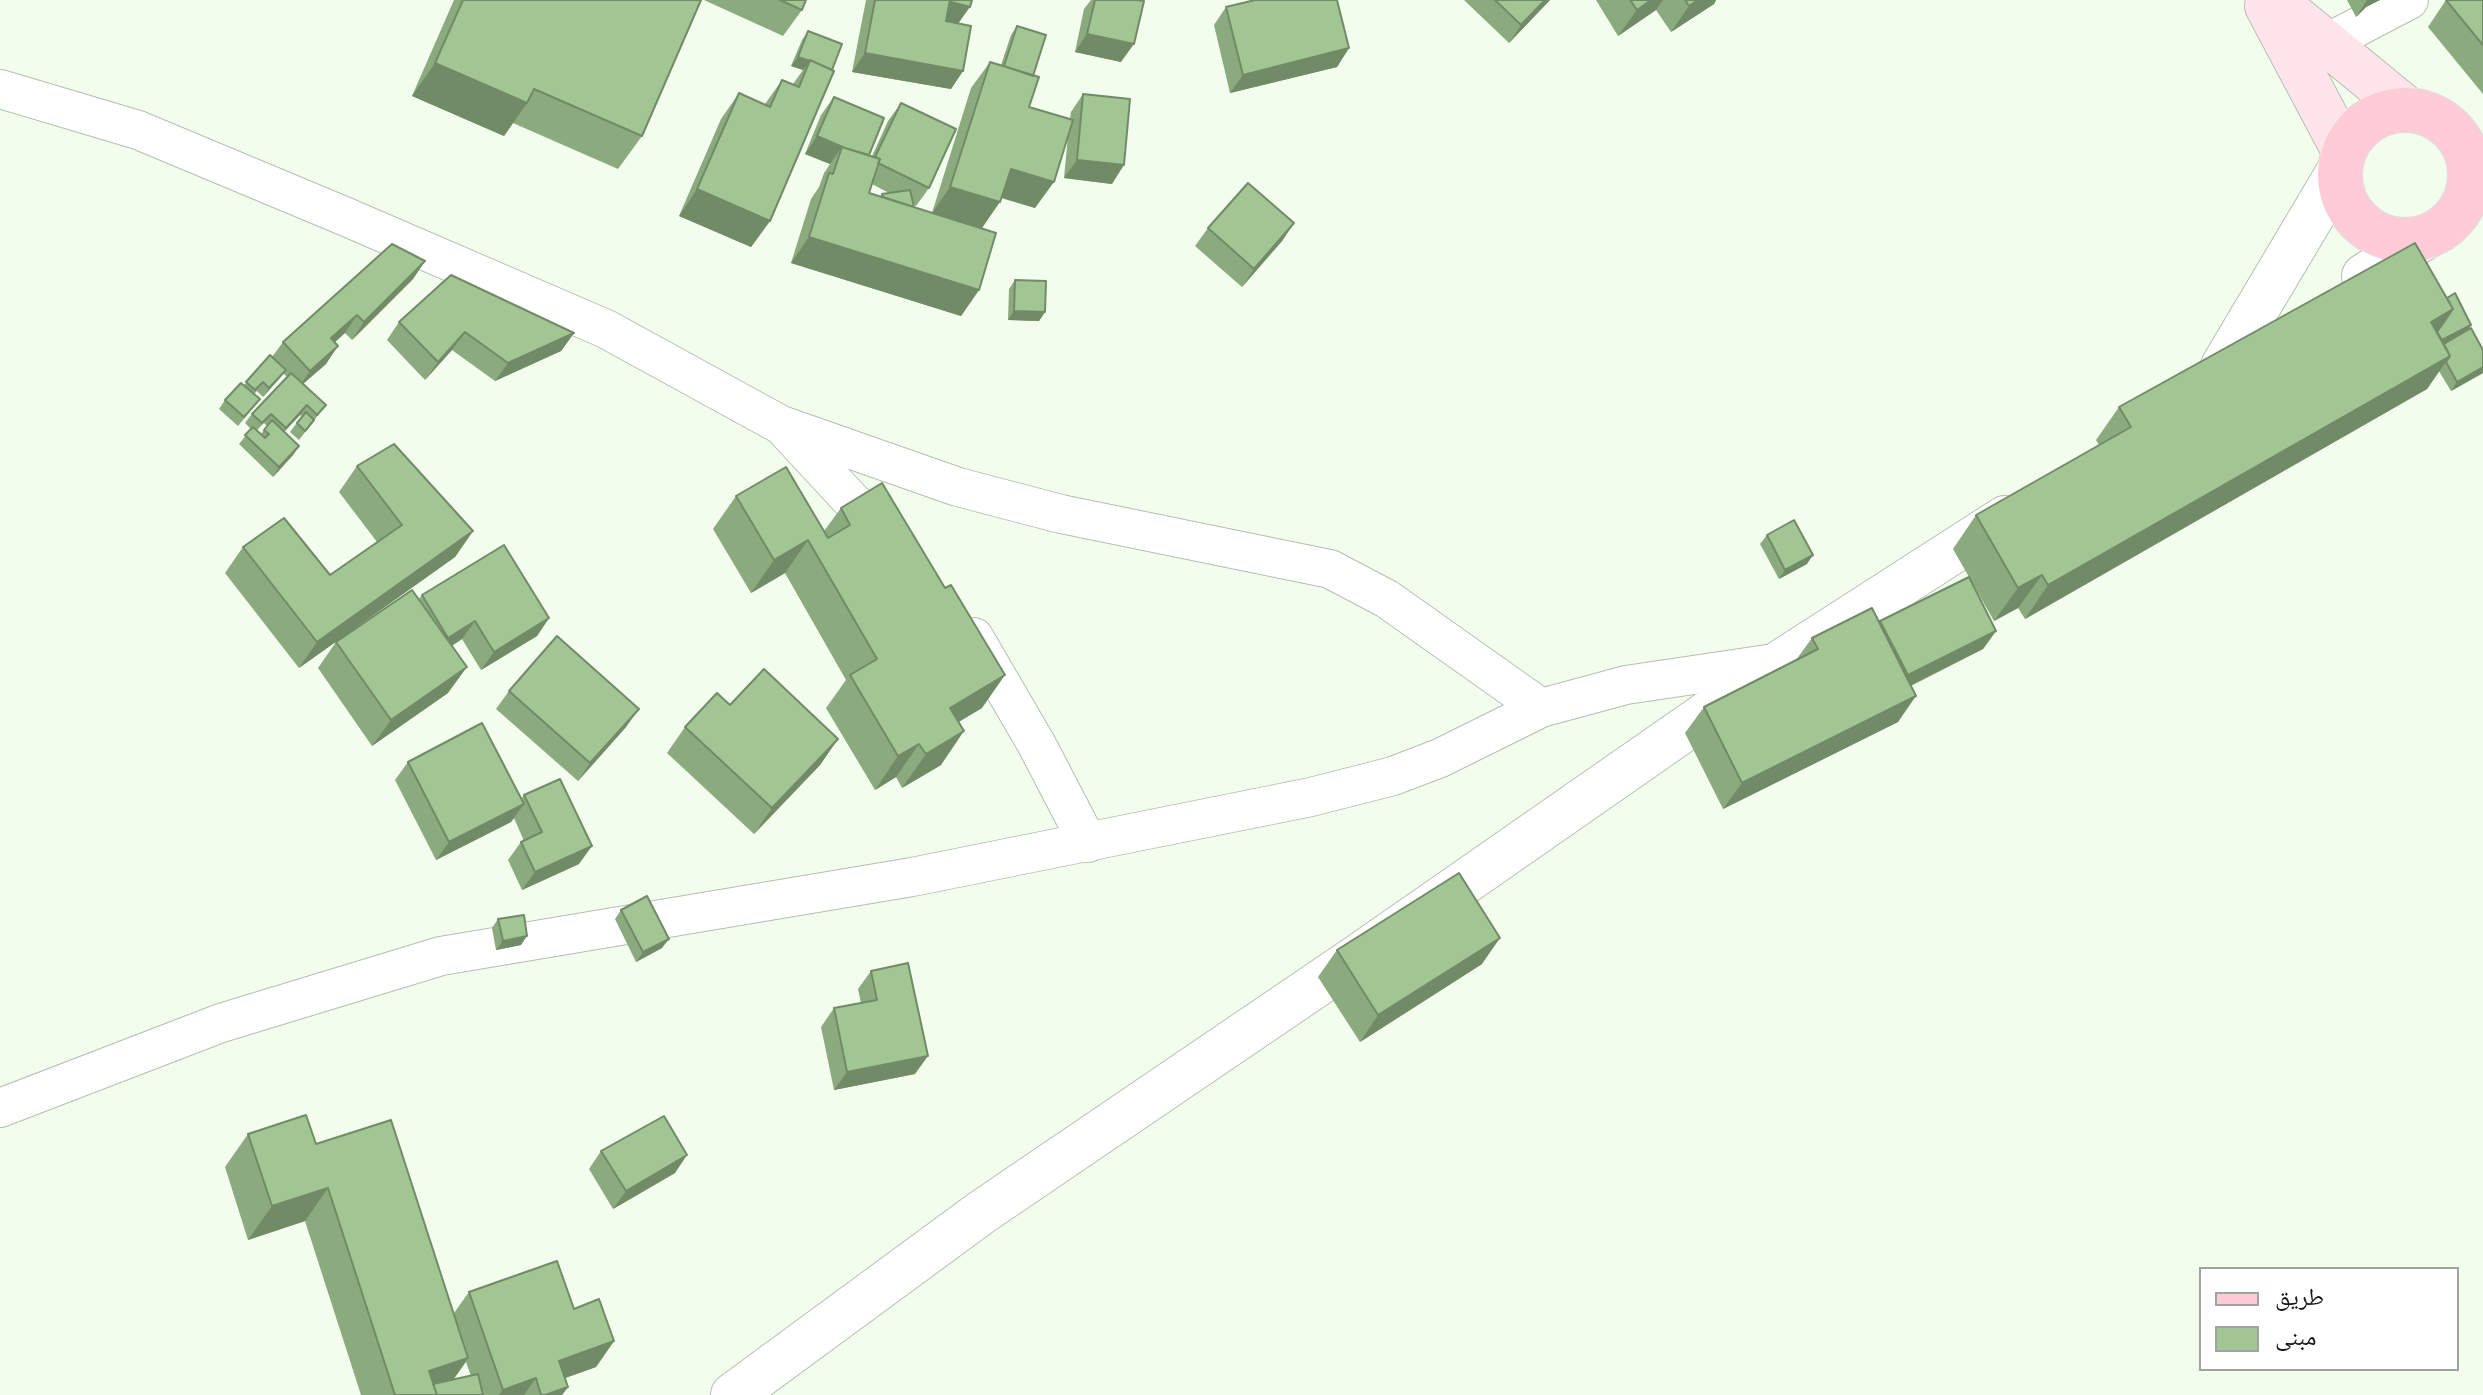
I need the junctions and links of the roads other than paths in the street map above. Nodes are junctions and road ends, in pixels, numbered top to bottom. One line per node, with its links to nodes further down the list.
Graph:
1 (2265, 0): 7 (main road)
2 (2274, 0): 4 (main road)
3 (2409, 0): 4 (street)
4 (2325, 44): 6 (main road)
5 (0, 89): 12 (street)
6 (2408, 110): 7 (main road); 8 (main road)
7 (2341, 161): 9 (main road); 10 (street)
8 (2476, 161): 9 (main road)
9 (2454, 225): 10 (street)
10 (2223, 366): 11 (street)
11 (2185, 392)
12 (781, 425): 14 (street); 17 (street)
13 (2035, 497): 16 (street)
14 (916, 570)
15 (948, 605): 18 (street)
16 (1781, 662): 17 (street); 20 (street)
17 (1541, 708): 18 (street)
18 (1088, 843): 19 (street)
19 (0, 1108)
20 (733, 1395)

